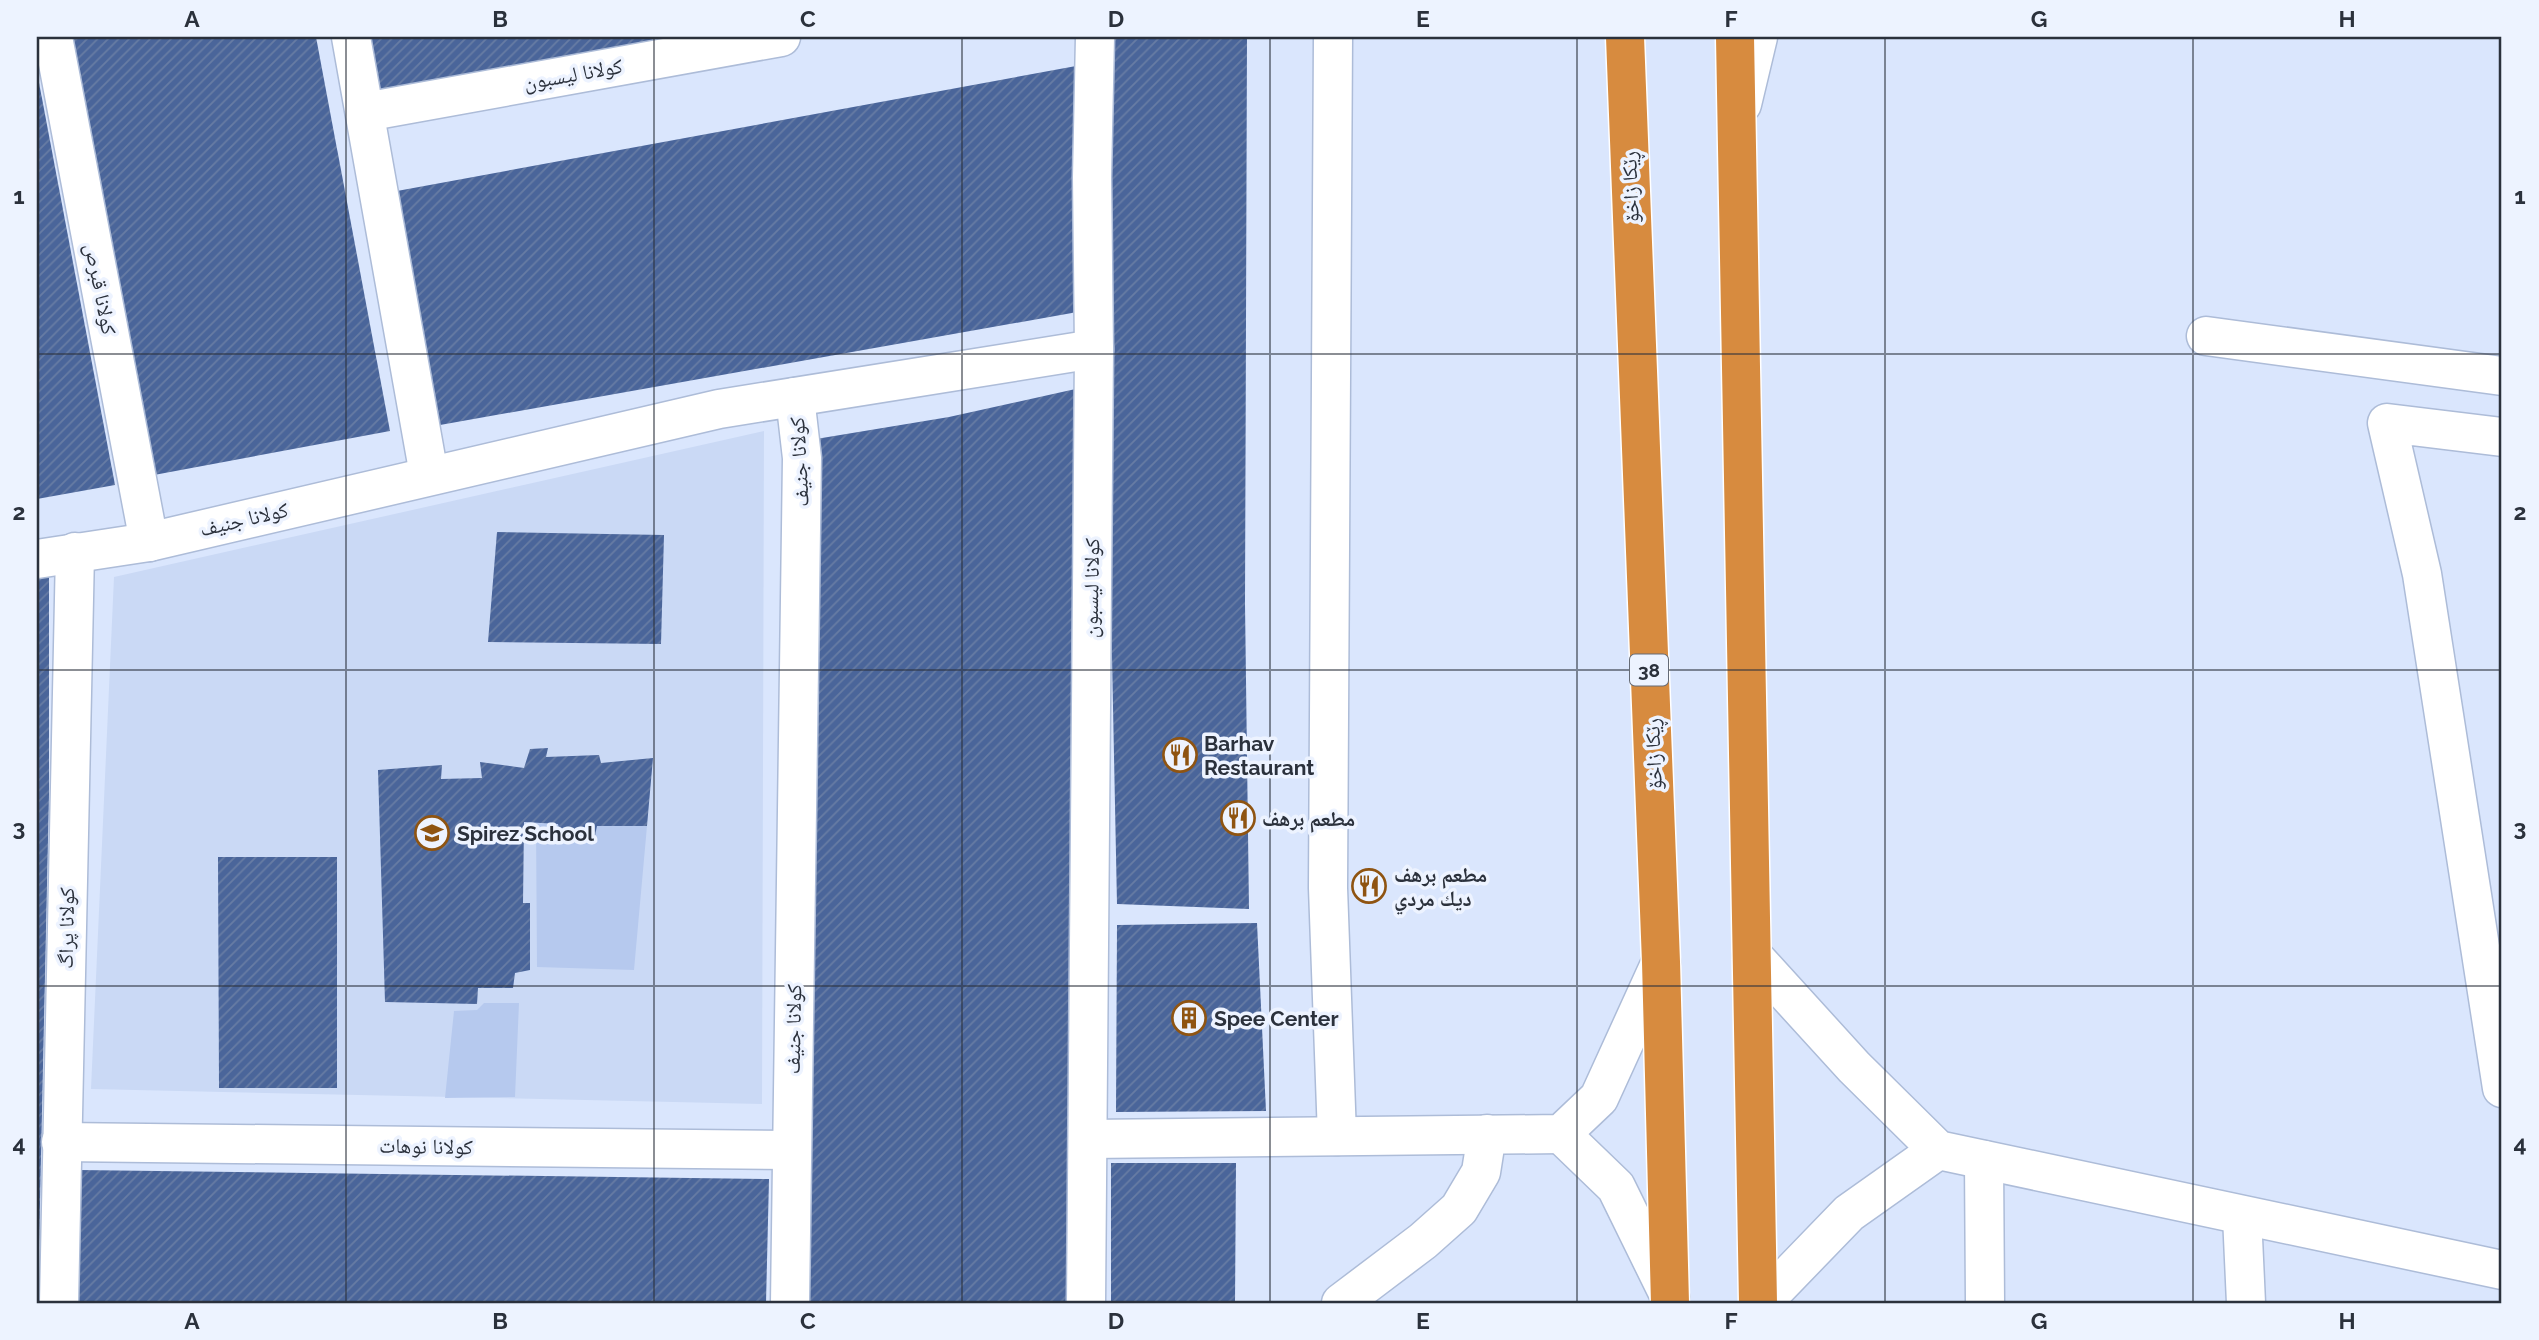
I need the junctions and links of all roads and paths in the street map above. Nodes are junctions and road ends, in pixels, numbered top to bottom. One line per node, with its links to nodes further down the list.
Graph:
1 (53, 37): 17 (street, كولانا قبرص)
2 (351, 37): 9 (street)
3 (781, 37): 9 (street, كولانا ليسبون)
4 (1095, 37): 12 (street, كولانا ليسبون)
5 (1333, 37): 25 (street)
6 (1625, 37): 21 (highway, ڕێکا زاخۆ / 38)
7 (1735, 37): 10 (highway)
8 (1758, 37): 10 (street)
9 (365, 112): 16 (street)
10 (1738, 123): 20 (highway)
11 (2206, 336): 13 (street)
12 (1094, 349): 14 (street); 26 (street, كولانا ليسبون)
13 (2502, 376)
14 (795, 397): 16 (street, كولانا جنيف); 28 (street, كولانا جنيف)
15 (2502, 437): 22 (street)
16 (429, 475): 17 (street, كولانا جنيف)
17 (149, 541): 18 (street, كولانا جنيف)
18 (75, 552): 19 (street, كولانا جنيف); 27 (street, كولانا پراگ)
19 (37, 559)
20 (1752, 955): 29 (street); 38 (highway)
21 (1661, 962): 24 (street); 33 (highway, ڕێکا زاخۆ / 38)
22 (2502, 1088)
23 (1487, 1134): 24 (street); 25 (street); 37 (street)
24 (1561, 1134): 33 (street)
25 (1338, 1136): 26 (street)
26 (1089, 1139): 36 (street, كولانا ليسبون)
27 (61, 1142): 28 (street, كولانا نوهات); 34 (street, كولانا پراگ)
28 (791, 1150): 35 (street, كولانا جنيف)
29 (1938, 1150): 30 (street); 38 (street)
30 (1983, 1160): 31 (street); 39 (street)
31 (2242, 1216): 32 (street); 40 (street)
32 (2502, 1270)
33 (1670, 1300)
34 (59, 1303)
35 (790, 1303)
36 (1086, 1303)
37 (1341, 1303)
38 (1760, 1303)
39 (1984, 1303)
40 (2246, 1303)

